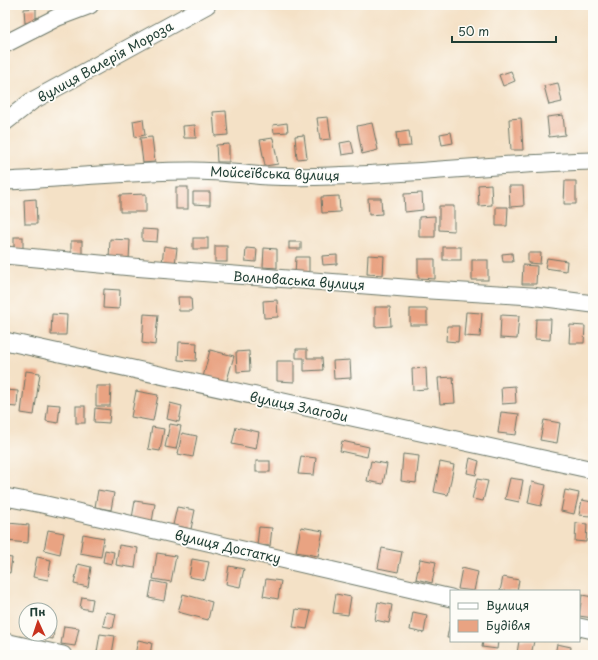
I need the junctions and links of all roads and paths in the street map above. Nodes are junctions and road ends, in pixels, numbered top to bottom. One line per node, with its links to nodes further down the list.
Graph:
1 (90, 5): 3 (street)
2 (207, 5): 4 (street, вулиця Валерія Мороза)
3 (5, 44)
4 (5, 122)
5 (593, 161): 6 (street, Мойсеївська вулиця)
6 (5, 181)
7 (5, 255): 8 (street, Волноваська вулиця)
8 (593, 304)
9 (5, 341): 10 (street, вулиця Злагоди)
10 (593, 470)
11 (5, 497): 12 (street, вулиця Достатку)
12 (450, 598)
13 (580, 627): 14 (street)
14 (593, 630)
15 (5, 642): 16 (street)
16 (63, 655)

